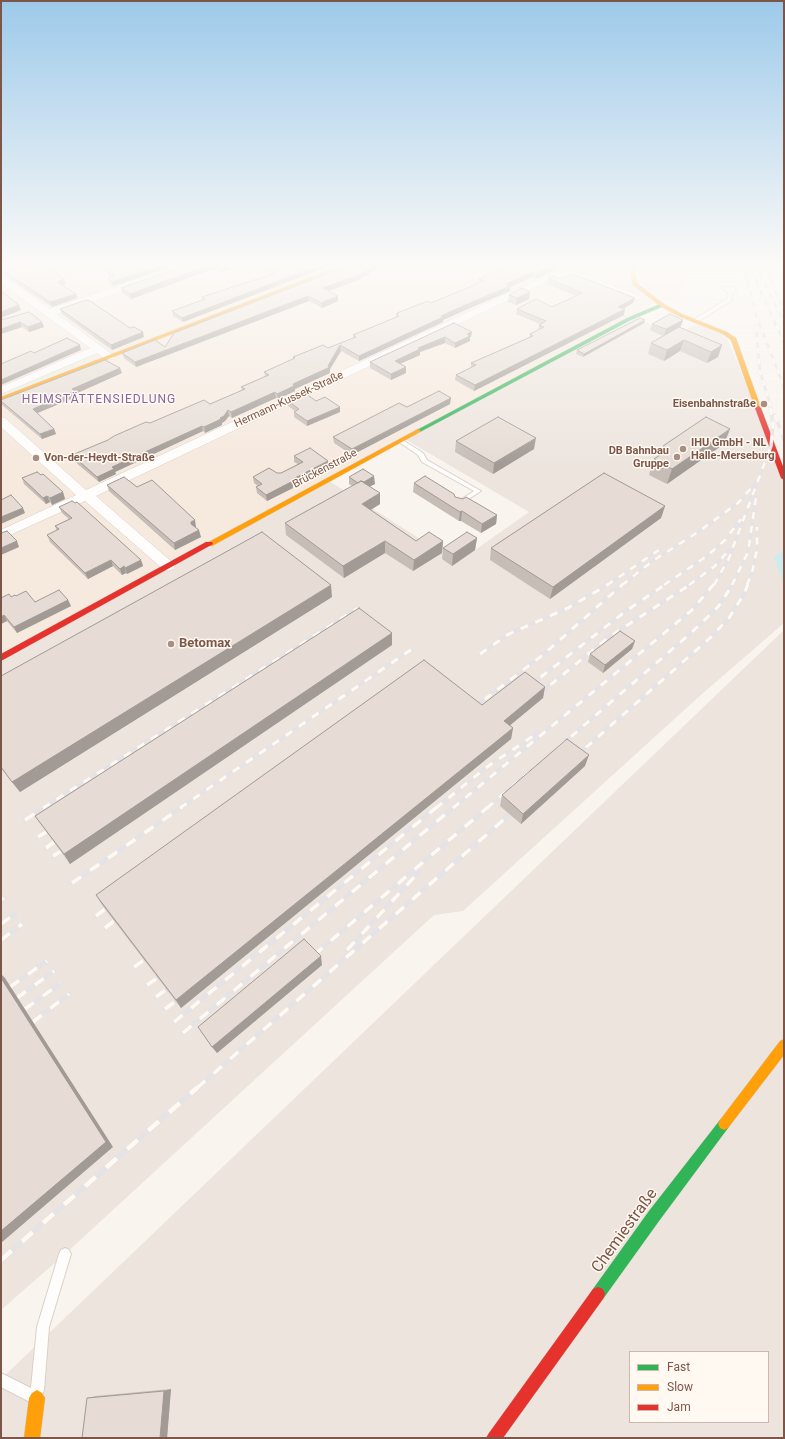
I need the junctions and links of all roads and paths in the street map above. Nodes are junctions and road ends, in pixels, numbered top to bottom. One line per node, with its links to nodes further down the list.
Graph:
1 (74, 332): 6 (street)
2 (173, 332): 7 (street)
3 (432, 332): 13 (street, Hermann-Kussek-Straße)
4 (604, 332): 11 (street, Brückenstraße)
5 (723, 332): 12 (street)
6 (98, 350): 7 (street); 8 (street)
7 (109, 357): 9 (street)
8 (1, 391)
9 (1, 399)
10 (1, 421): 13 (street)
11 (401, 441): 14 (lane); 16 (street, Brückenstraße)
12 (784, 478)
13 (86, 496): 15 (street, Hermann-Kussek-Straße); 16 (street)
14 (457, 504)
15 (1, 535)
16 (168, 566): 17 (street, Brückenstraße)
17 (1, 658)
18 (784, 1045): 23 (street, Chemiestraße)
19 (65, 1254): 21 (lane)
20 (1, 1380): 21 (lane)
21 (37, 1398): 22 (street)
22 (32, 1438)
23 (494, 1438)

